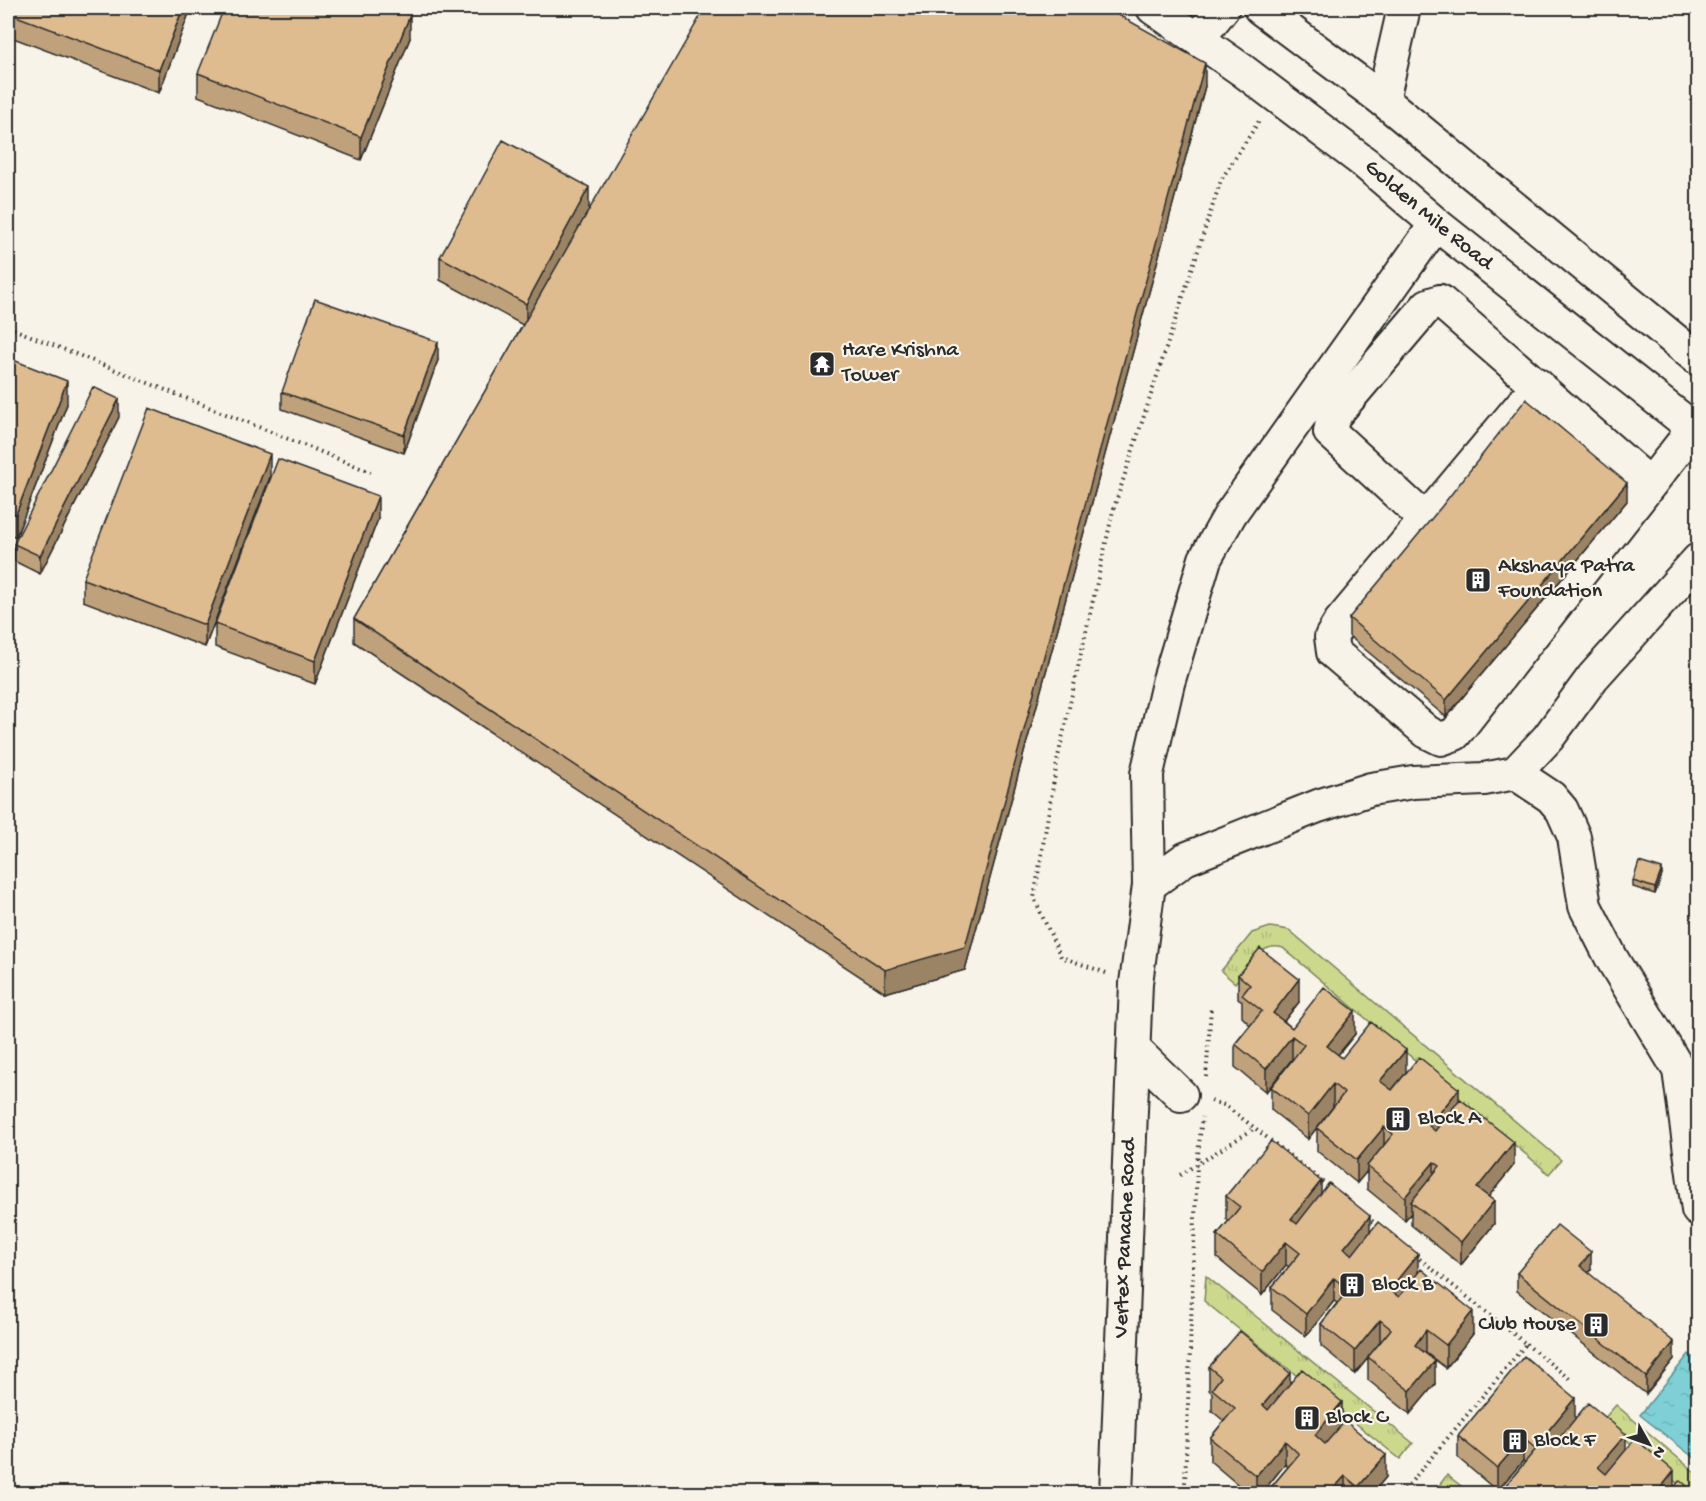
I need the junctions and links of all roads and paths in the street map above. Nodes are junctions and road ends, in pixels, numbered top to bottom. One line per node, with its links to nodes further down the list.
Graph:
1 (1153, 8): 5 (street, Golden Mile Road)
2 (1223, 8): 5 (street)
3 (1260, 8): 7 (street)
4 (1404, 8): 7 (street)
5 (1198, 39): 6 (street, Golden Mile Road)
6 (1275, 95): 8 (street, Golden Mile Road); 19 (path)
7 (1383, 100): 10 (street)
8 (1436, 224): 12 (street, Golden Mile Road); 18 (street, Vertex Panache Road)
9 (8, 327): 13 (path)
10 (1698, 359)
11 (1538, 385): 14 (street); 15 (street); 15 (street)
12 (1696, 430): 14 (street)
13 (371, 472)
14 (1650, 484): 15 (street)
15 (1425, 519)
16 (1698, 560): 17 (street)
17 (1515, 773): 18 (street); 27 (street)
18 (1149, 885): 19 (street, Vertex Panache Road)
19 (1136, 983): 20 (street, Vertex Panache Road)
20 (1135, 1050): 21 (street); 32 (street, Vertex Panache Road)
21 (1181, 1095): 22 (path)
22 (1255, 1128): 23 (path); 25 (path)
23 (1197, 1164): 24 (path); 33 (path)
24 (1180, 1175)
25 (1339, 1195)
26 (1357, 1210): 28 (path)
27 (1698, 1210)
28 (1386, 1232)
29 (1414, 1254): 30 (path)
30 (1526, 1344): 31 (path); 34 (path)
31 (1572, 1381)
32 (1116, 1494)
33 (1199, 1494)
34 (1401, 1494)

